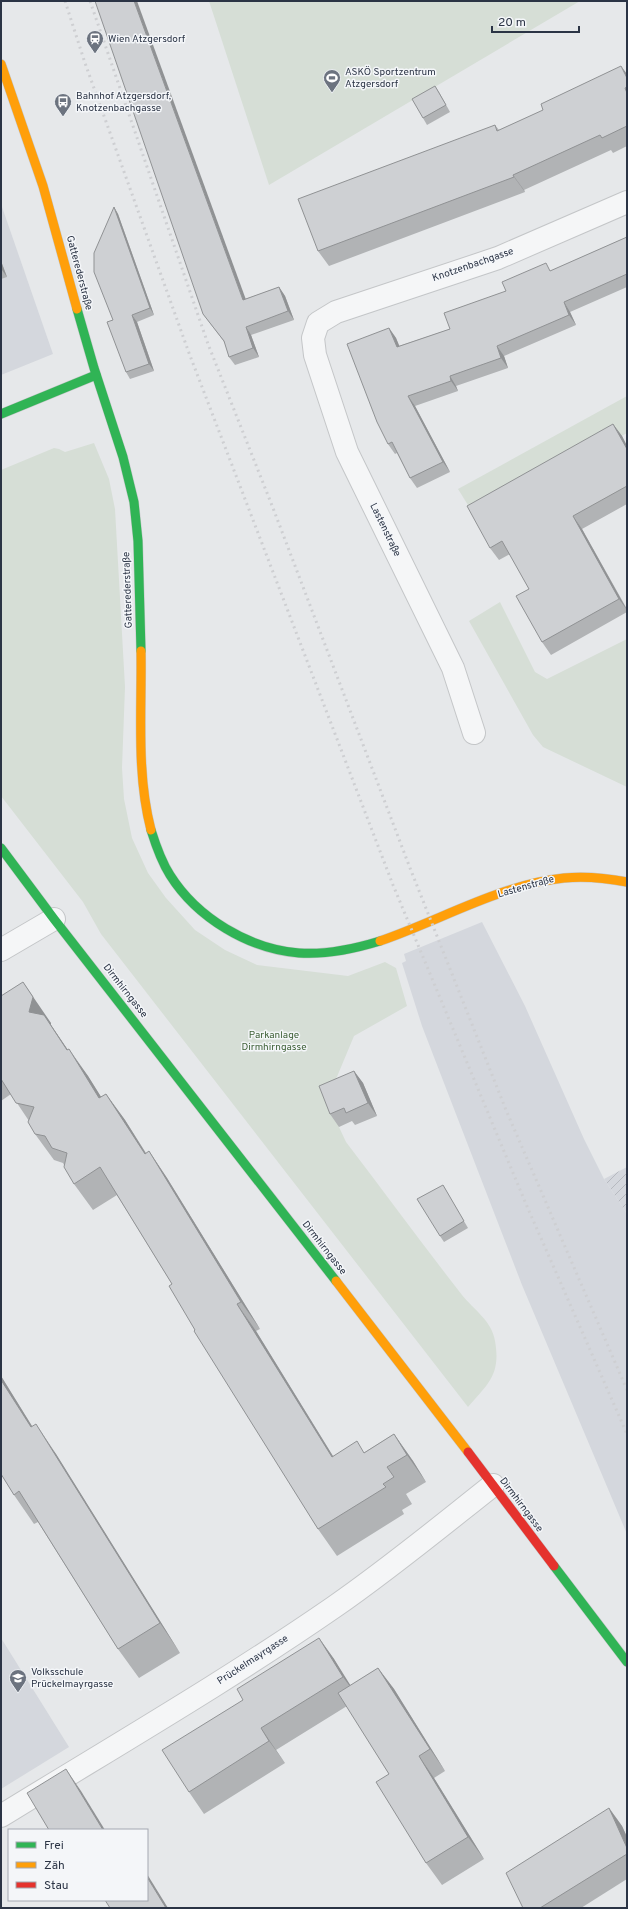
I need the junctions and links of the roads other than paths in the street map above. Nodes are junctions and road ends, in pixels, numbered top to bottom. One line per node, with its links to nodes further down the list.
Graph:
1 (1, 64): 4 (street, Gatterederstraße)
2 (627, 202): 3 (street, Knotzenbachgasse)
3 (318, 323): 6 (street, Lastenstraße)
4 (96, 375): 5 (street); 9 (street, Gatterederstraße)
5 (1, 414)
6 (474, 733)
7 (1, 848): 10 (street, Dirmhirngasse)
8 (627, 882): 9 (street, Lastenstraße)
9 (475, 903)
10 (54, 919): 11 (street); 12 (street, Dirmhirngasse)
11 (1, 950)
12 (493, 1485): 13 (street, Dirmhirngasse); 14 (street, Prückelmayrgasse)
13 (627, 1662)
14 (1, 1816)

